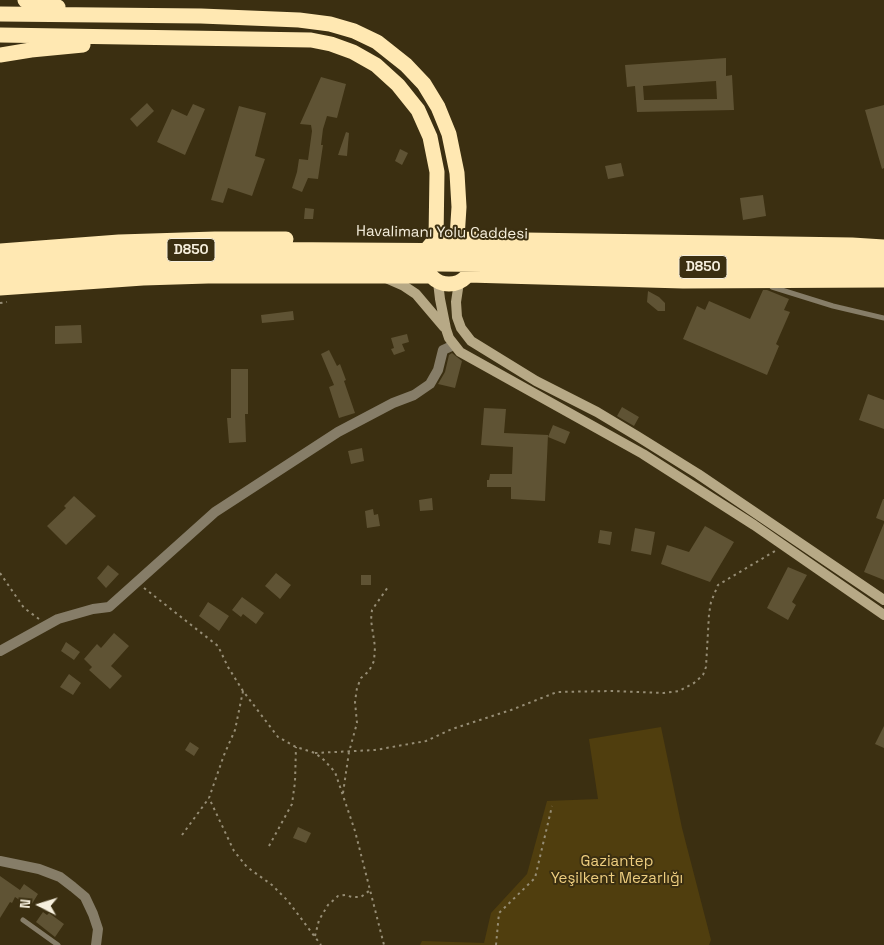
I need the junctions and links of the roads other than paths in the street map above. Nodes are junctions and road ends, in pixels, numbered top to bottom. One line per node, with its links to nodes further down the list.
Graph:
1 (25, 0): 3 (highway)
2 (0, 14): 3 (highway)
3 (201, 16): 7 (highway)
4 (0, 35): 5 (highway)
5 (201, 38): 6 (highway); 8 (highway)
6 (0, 55)
7 (459, 238): 8 (highway); 9 (highway); 17 (highway)
8 (434, 241): 10 (highway); 18 (highway)
9 (884, 246)
10 (0, 251)
11 (884, 257): 12 (highway, Havalimanı Yolu Caddesi / D850)
12 (523, 258): 14 (highway, Havalimanı Yolu Caddesi / D850); 15 (highway, Havalimanı Yolu Caddesi / D850)
13 (0, 262): 14 (highway, Havalimanı Yolu Caddesi / D850)
14 (380, 263): 16 (highway, Havalimanı Yolu Caddesi / D850); 18 (highway); 21 (highway); 23 (street)
15 (884, 269)
16 (0, 275)
17 (464, 278): 18 (highway); 19 (highway); 25 (street)
18 (434, 279): 23 (street)
19 (884, 280)
20 (772, 287): 22 (lane)
21 (3, 295)
22 (884, 318)
23 (446, 329): 24 (street)
24 (454, 345): 26 (street); 27 (street)
25 (884, 600)
26 (884, 615)
27 (0, 651)
28 (0, 861): 31 (street)
29 (23, 920): 30 (lane)
30 (58, 945)
31 (96, 945)

